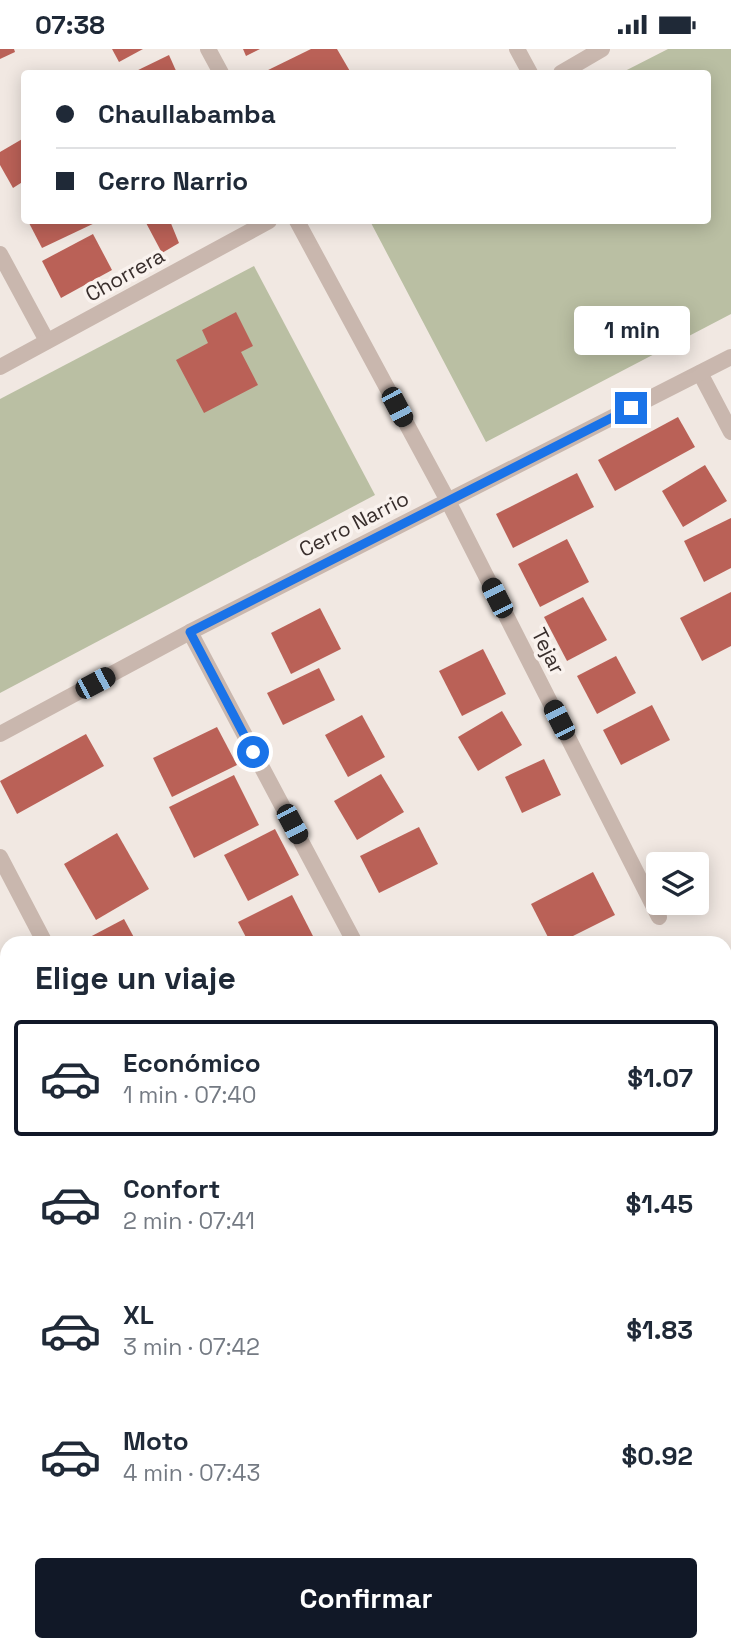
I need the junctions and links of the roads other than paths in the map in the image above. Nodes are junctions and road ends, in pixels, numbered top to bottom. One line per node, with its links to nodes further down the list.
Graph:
1 (208, 49): 4 (lane)
2 (517, 49): 5 (lane)
3 (602, 49): 6 (lane)
4 (219, 70)
5 (528, 70)
6 (566, 70)
7 (263, 224): 10 (lane, Chorrera)
8 (300, 224): 15 (lane, Tejar)
9 (0, 254): 10 (lane)
10 (47, 341): 12 (lane, Chorrera)
11 (731, 357): 13 (lane, Cerro Narrio)
12 (0, 367)
13 (700, 373): 14 (lane); 15 (lane, Cerro Narrio)
14 (731, 432)
15 (447, 499): 16 (lane, Cerro Narrio); 19 (lane, Tejar)
16 (190, 632): 17 (lane, Cerro Narrio); 21 (lane)
17 (0, 734)
18 (0, 857): 20 (lane)
19 (659, 917)
20 (41, 936)
21 (351, 936)

